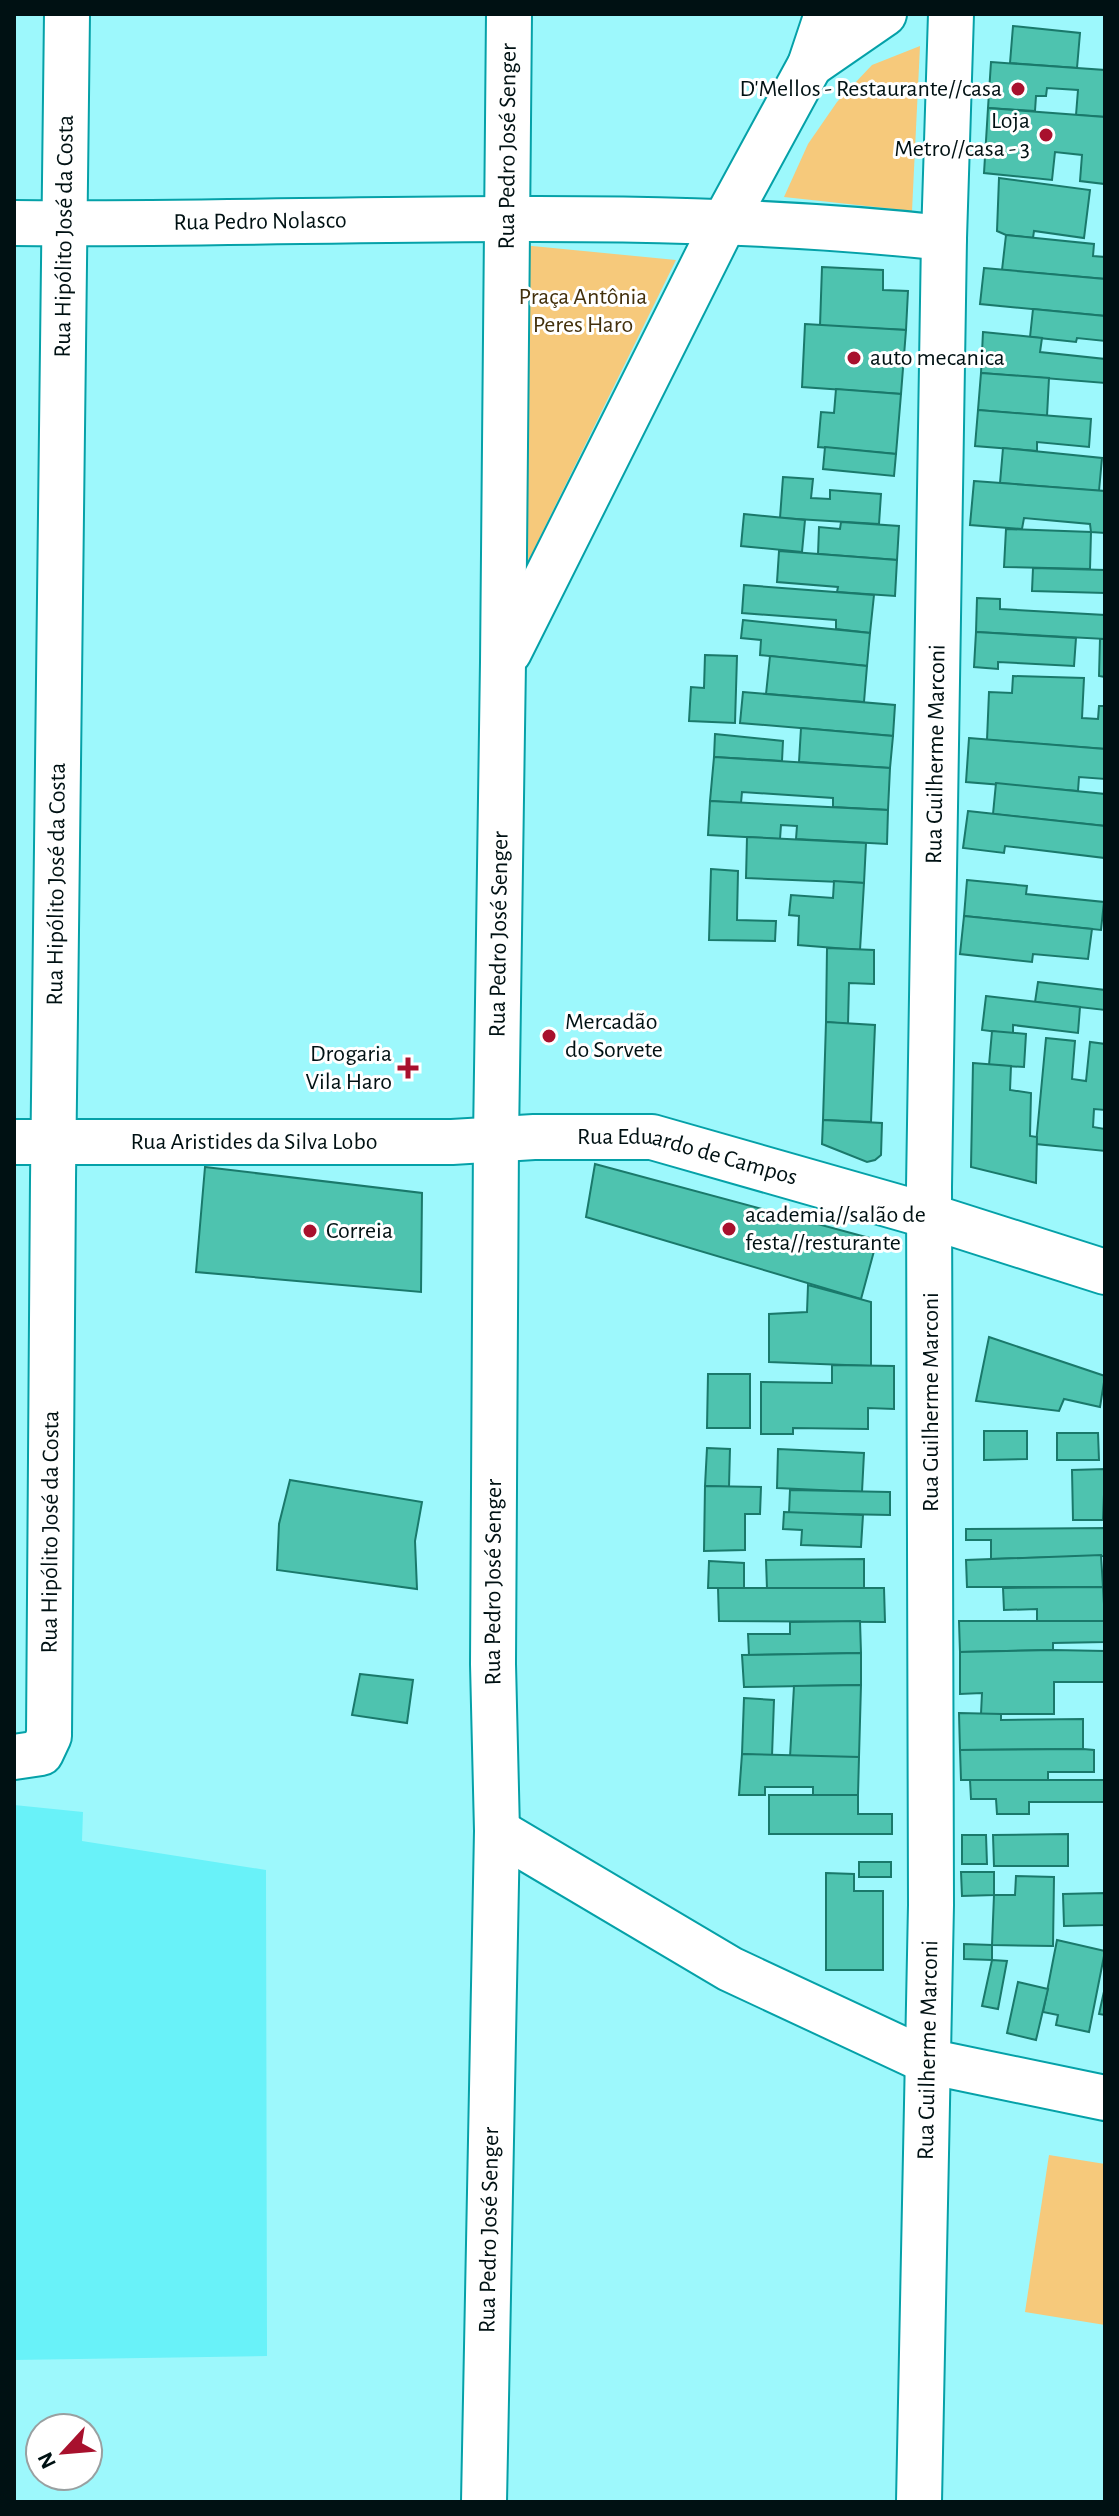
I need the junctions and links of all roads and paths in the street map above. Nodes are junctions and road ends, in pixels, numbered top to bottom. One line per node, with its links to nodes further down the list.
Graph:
1 (67, 14): 10 (street, Rua Hipólito José da Costa)
2 (509, 14): 7 (street, Rua Pedro José Senger)
3 (827, 14): 6 (street, Rua Pedro José Senger)
4 (884, 14): 6 (street)
5 (951, 14): 11 (street, Rua Guilherme Marconi)
6 (810, 65): 9 (street, Rua Pedro José Senger)
7 (507, 219): 9 (street, Rua Pedro Nolasco); 10 (street, Rua Pedro Nolasco); 12 (street, Rua Pedro José Senger)
8 (14, 223): 10 (street, Rua Pedro Nolasco)
9 (724, 223): 11 (street, Rua Pedro Nolasco); 12 (street, Rua Pedro José Senger)
10 (63, 224): 14 (street, Rua Hipólito José da Costa)
11 (944, 238): 15 (street, Rua Guilherme Marconi)
12 (503, 662): 13 (street, Rua Pedro José Senger)
13 (496, 1139): 14 (street, Rua Aristides da Silva Lobo); 15 (street, Rua Eduardo de Campos); 18 (street, Rua Pedro José Senger)
14 (34, 1142): 17 (street, Rua Hipólito José da Costa)
15 (929, 1216): 16 (street, Rua Eduardo de Campos); 19 (street, Rua Guilherme Marconi)
16 (1105, 1272)
17 (28, 1755)
18 (497, 1831): 19 (street); 21 (street, Rua Pedro José Senger)
19 (927, 2061): 20 (street); 22 (street, Rua Guilherme Marconi)
20 (1105, 2098)
21 (484, 2502)
22 (919, 2502)

